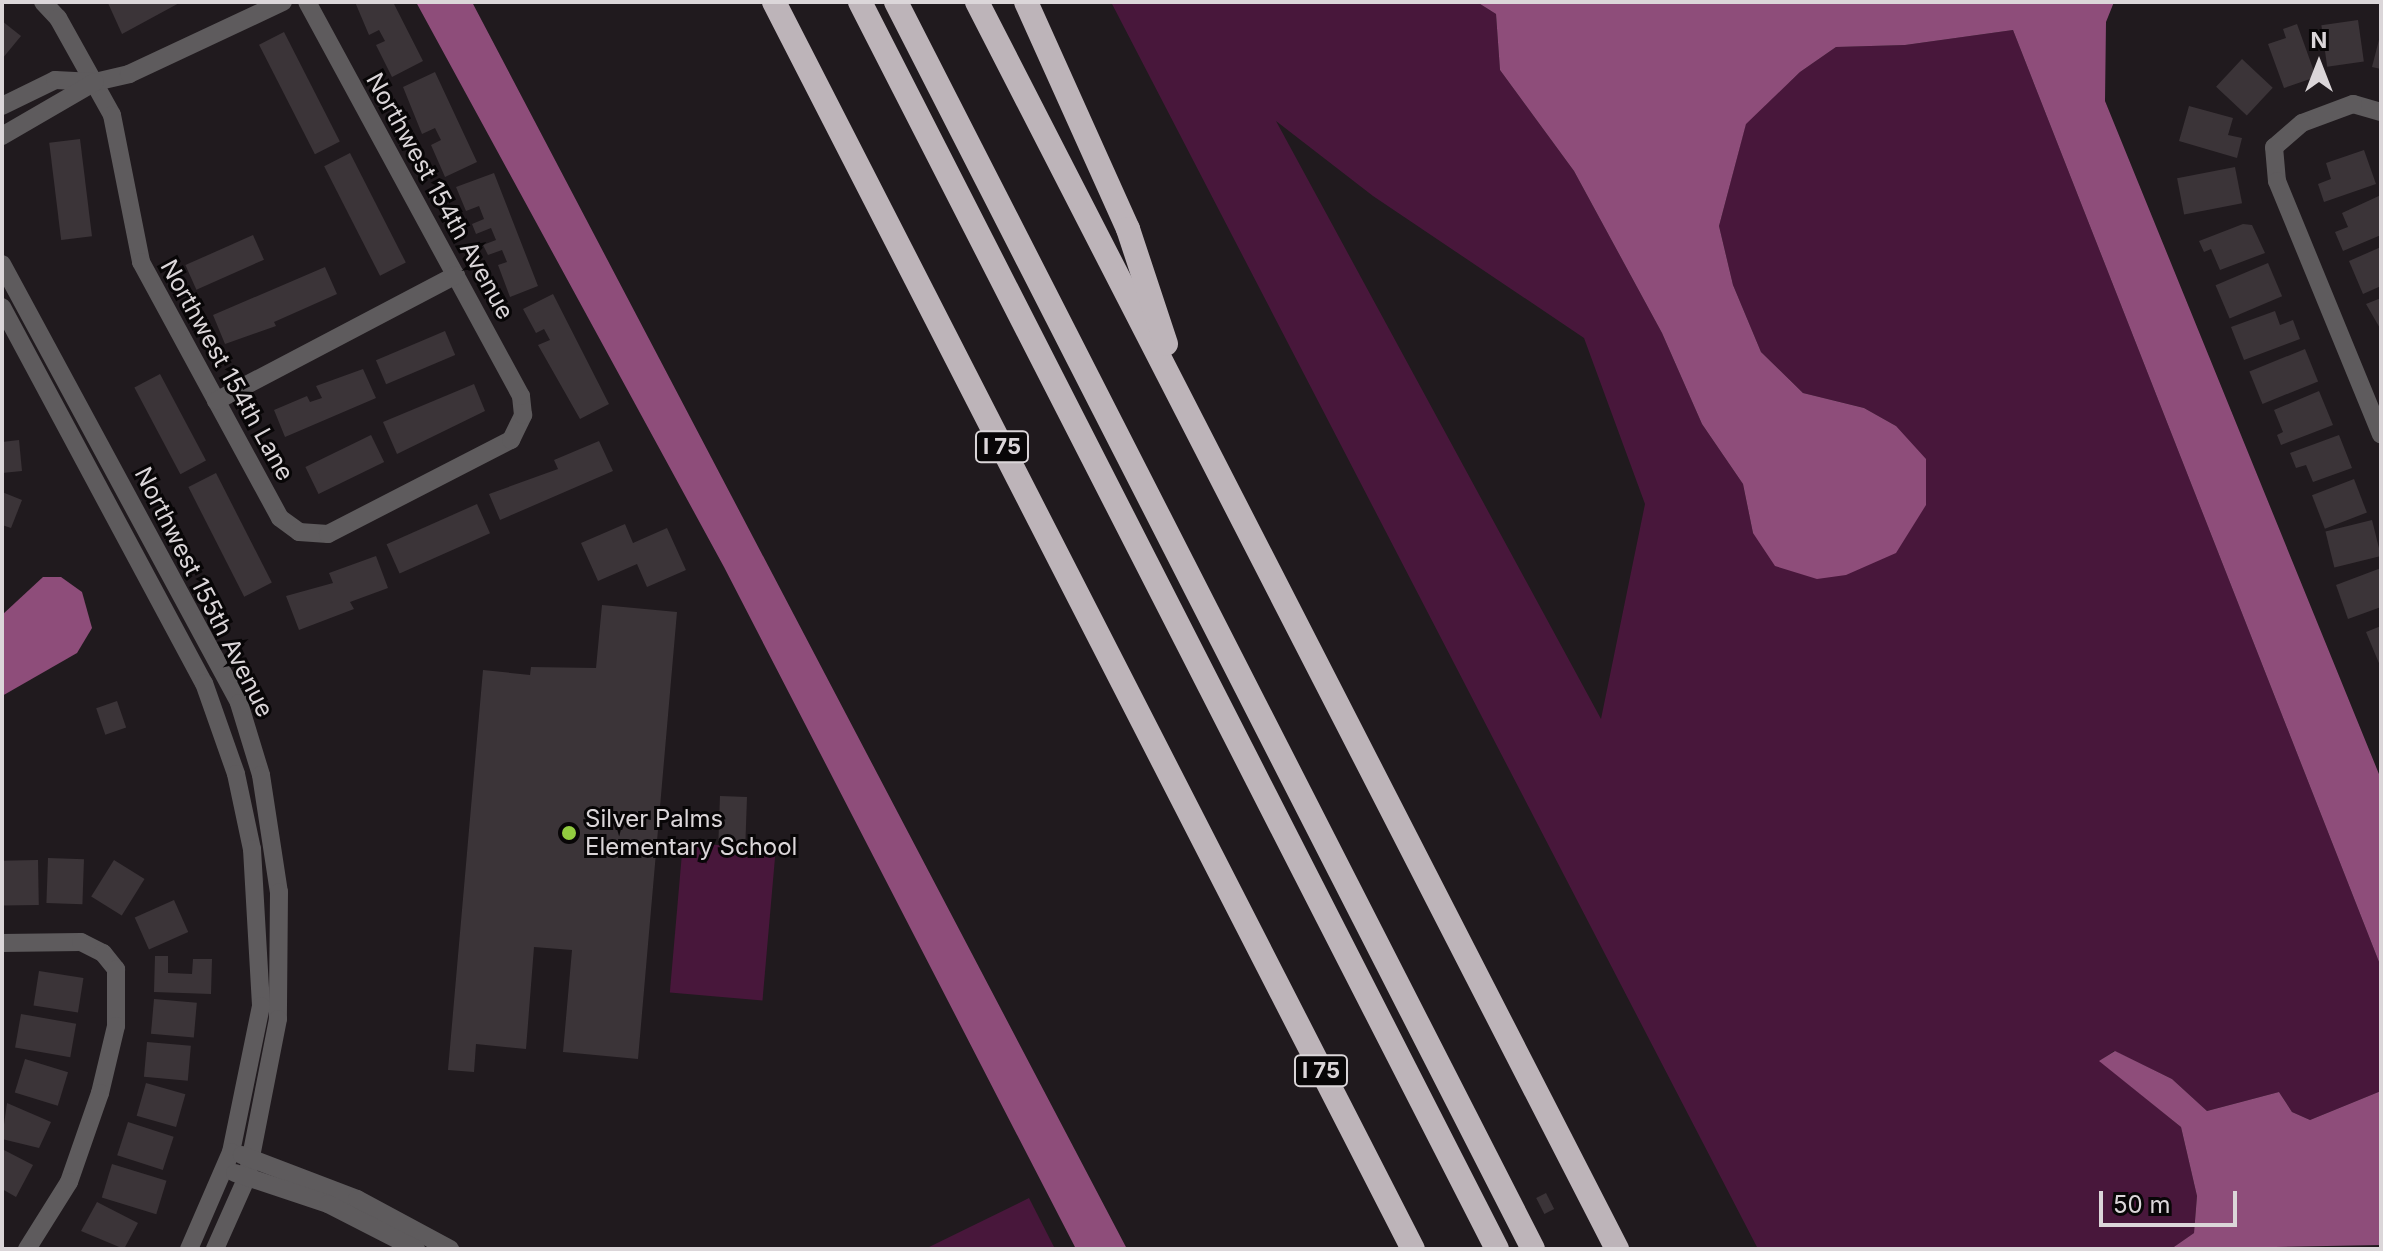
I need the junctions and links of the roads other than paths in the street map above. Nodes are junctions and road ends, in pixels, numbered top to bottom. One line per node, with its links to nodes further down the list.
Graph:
1 (43, 2): 10 (street, Northwest 154th Lane)
2 (283, 2): 10 (street)
3 (307, 2): 16 (street, Northwest 154th Avenue)
4 (774, 2): 31 (highway, I 75)
5 (841, 2): 14 (highway)
6 (860, 2): 14 (highway)
7 (896, 2): 33 (highway)
8 (977, 2): 19 (highway)
9 (1026, 2): 19 (highway)
10 (95, 82): 11 (street); 13 (street); 18 (street, Northwest 154th Lane)
11 (2, 106)
12 (2381, 112): 20 (street)
13 (2, 136)
14 (950, 179): 32 (highway)
15 (2, 264): 23 (street, Northwest 155th Avenue)
16 (456, 275): 18 (street); 21 (street, Northwest 154th Avenue)
17 (2, 307): 24 (street, Northwest 155th Avenue)
18 (216, 401): 21 (street, Northwest 154th Lane)
19 (1191, 418): 34 (highway)
20 (2381, 434)
21 (299, 532)
22 (2, 943): 26 (street)
23 (251, 1158): 24 (street); 25 (street, Northwest 155th Avenue); 30 (street)
24 (228, 1161): 25 (street); 27 (street, Northwest 155th Avenue)
25 (247, 1177): 28 (street, Northwest 155th Avenue); 29 (street)
26 (27, 1249)
27 (189, 1249)
28 (215, 1249)
29 (416, 1249)
30 (450, 1249)
31 (1413, 1249)
32 (1497, 1249)
33 (1533, 1249)
34 (1617, 1249)

